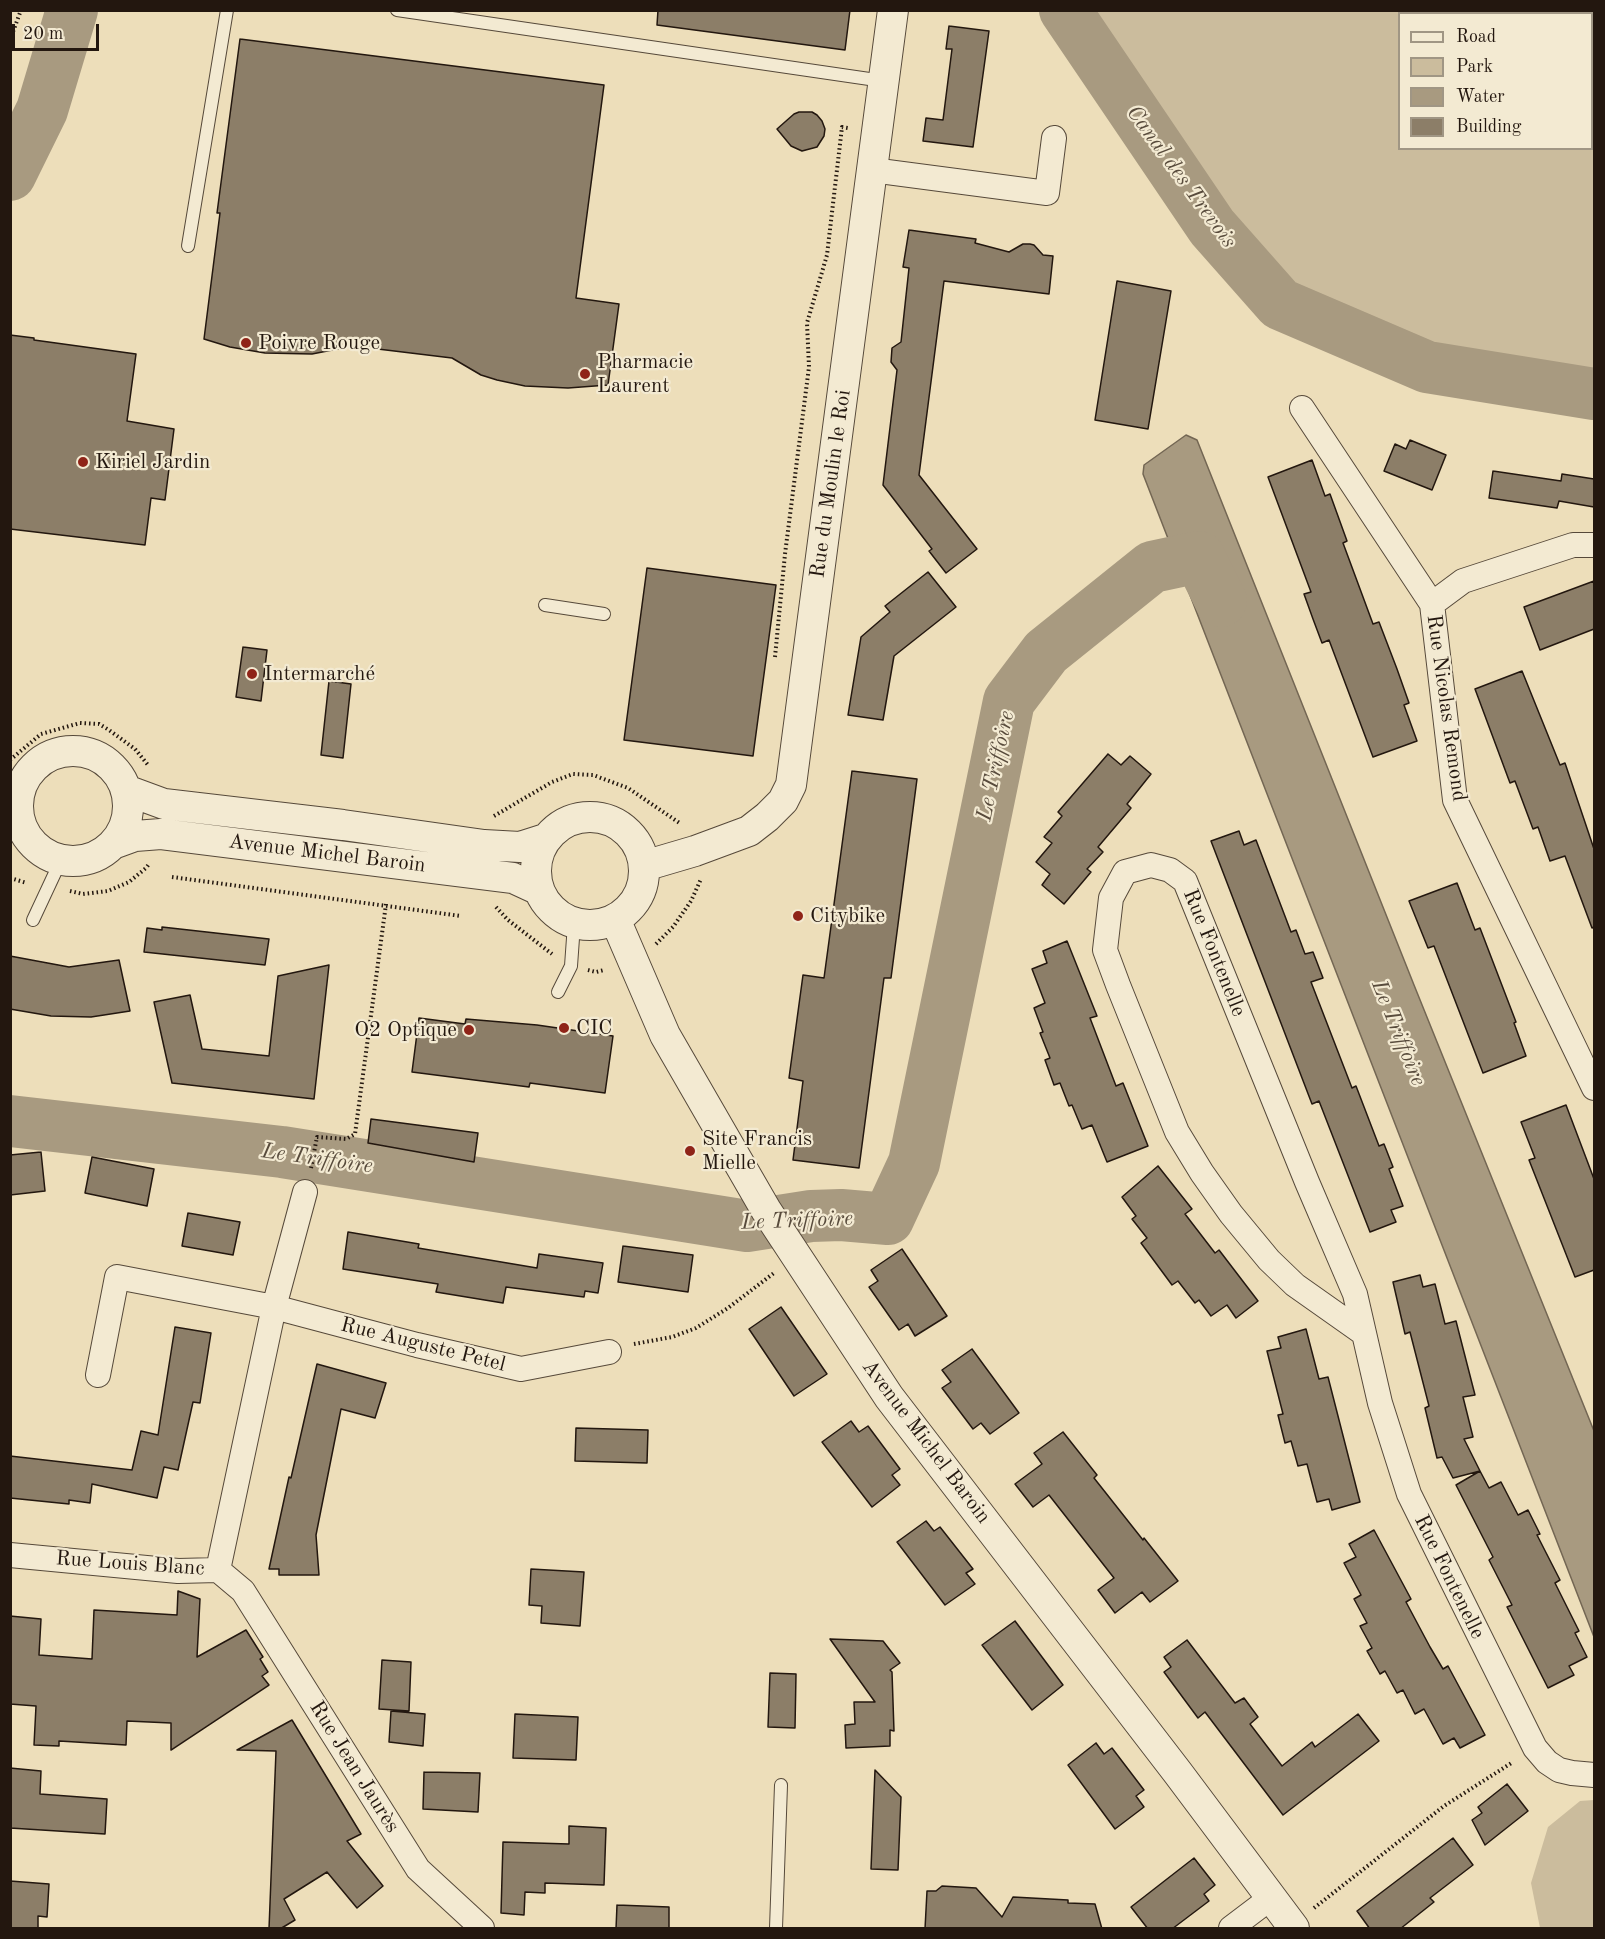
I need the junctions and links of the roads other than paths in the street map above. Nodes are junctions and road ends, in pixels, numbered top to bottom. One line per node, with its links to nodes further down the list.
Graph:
1 (227, 10): 7 (lane)
2 (397, 10): 4 (lane)
3 (893, 10): 4 (street, Rue du Moulin le Roi)
4 (884, 81): 6 (street, Rue du Moulin le Roi)
5 (1054, 138): 6 (street)
6 (872, 170): 18 (street, Rue du Moulin le Roi)
7 (188, 246)
8 (1302, 408): 10 (street, Rue Nicolas Remond)
9 (1594, 545): 10 (street)
10 (1431, 604): 24 (street, Rue Nicolas Remond)
11 (545, 605): 12 (lane)
12 (604, 614)
13 (126, 790): 14 (street); 15 (street, Avenue Michel Baroin); 16 (street)
14 (15, 824): 17 (street)
15 (545, 839): 18 (street); 19 (street)
16 (113, 844): 17 (street); 19 (street, Avenue Michel Baroin)
17 (60, 860): 21 (lane)
18 (644, 866): 20 (street)
19 (538, 890): 22 (street)
20 (615, 919): 22 (street); 35 (street, Avenue Michel Baroin)
21 (33, 920)
22 (574, 924): 23 (lane)
23 (558, 992)
24 (1594, 1088)
25 (307, 1184): 26 (street)
26 (274, 1307): 28 (street, Rue Auguste Petel); 29 (street, Rue Auguste Petel); 31 (street)
27 (1363, 1334): 27 (street, Rue Fontenelle); 33 (street, Rue Fontenelle)
28 (609, 1352)
29 (98, 1375)
30 (10, 1555): 31 (street, Rue Louis Blanc)
31 (218, 1570): 32 (street, Rue Louis Blanc)
32 (243, 1591): 37 (street, Rue Jean Jaurès)
33 (1594, 1775)
34 (781, 1785): 38 (lane)
35 (1272, 1897): 36 (street, Avenue Michel Baroin); 39 (street)
36 (1293, 1927)
37 (482, 1929)
38 (776, 1929)
39 (1231, 1929)

